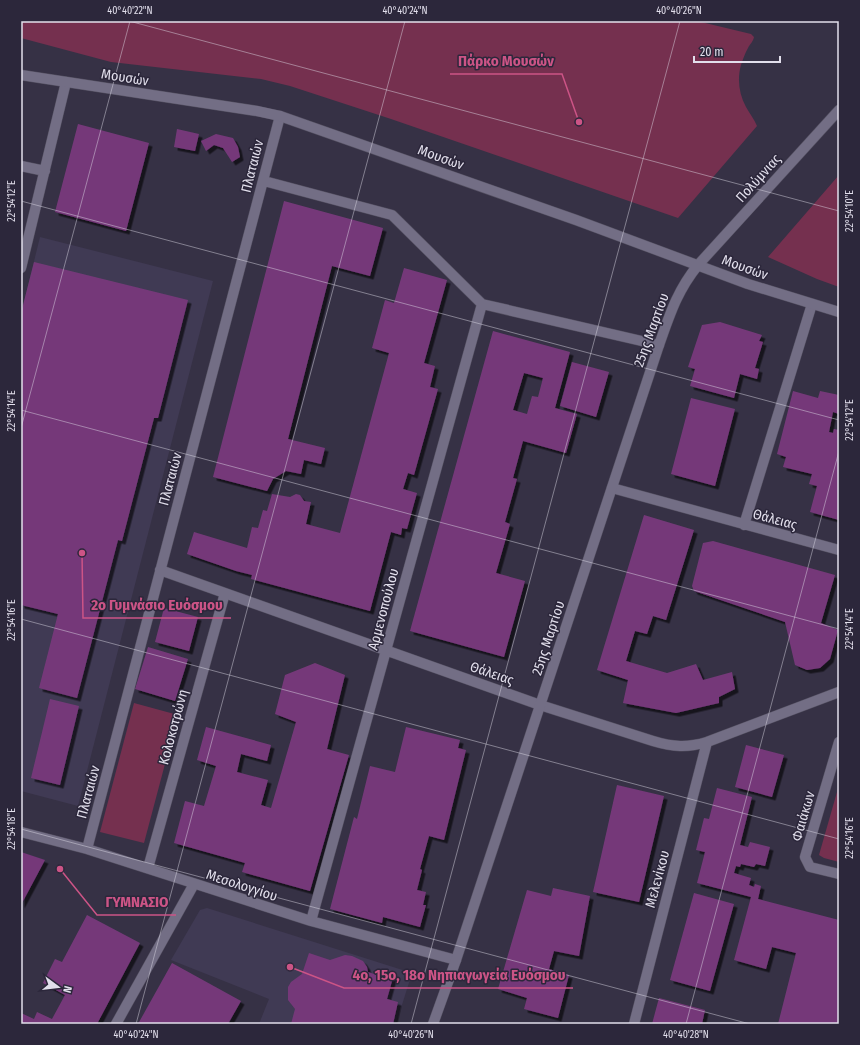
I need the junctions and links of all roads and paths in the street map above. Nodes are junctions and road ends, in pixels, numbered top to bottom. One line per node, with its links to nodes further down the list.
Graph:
1 (21, 75): 2 (street, Μουσών)
2 (66, 82): 4 (street, Μουσών); 6 (street)
3 (839, 110): 8 (street, Πολύμνιας)
4 (280, 116): 7 (street, Πλαταιών); 8 (street, Μουσών)
5 (21, 166): 6 (street)
6 (44, 171): 9 (street)
7 (264, 180): 10 (street); 17 (street, Πλαταιών)
8 (698, 265): 11 (street, Μουσών); 13 (street, 25ης Μαρτίου)
9 (21, 268)
10 (482, 304): 13 (street); 19 (street, Αρμενοπούλου)
11 (812, 304): 12 (street, Μουσών); 15 (street)
12 (839, 312)
13 (659, 345): 14 (street, 25ης Μαρτίου)
14 (612, 488): 15 (street, Θάλειας); 21 (street, 25ης Μαρτίου)
15 (744, 525): 16 (street, Θάλειας)
16 (839, 550)
17 (160, 570): 18 (street, Θάλειας); 25 (street, Πλαταιών)
18 (225, 593): 19 (street, Θάλειας); 26 (street, Κολοκοτρώνη)
19 (386, 650): 21 (street, Θάλειας); 29 (street, Αρμενοπούλου)
20 (839, 692): 22 (street, Θάλειας)
21 (540, 705): 22 (street, Θάλειας); 30 (street, 25ης Μαρτίου)
22 (707, 742): 33 (street, Μελενίκου)
23 (839, 742): 27 (street, Φαιάκων)
24 (21, 832): 25 (street, Μεσολογγίου)
25 (87, 849): 26 (street, Μεσολογγίου)
26 (148, 868): 28 (street, Μεσολογγίου)
27 (839, 874)
28 (194, 884): 29 (street, Μεσολογγίου); 31 (street)
29 (311, 921): 30 (street, Μεσολογγίου)
30 (456, 960): 32 (street, 25ης Μαρτίου)
31 (116, 1024)
32 (433, 1024)
33 (634, 1024)

